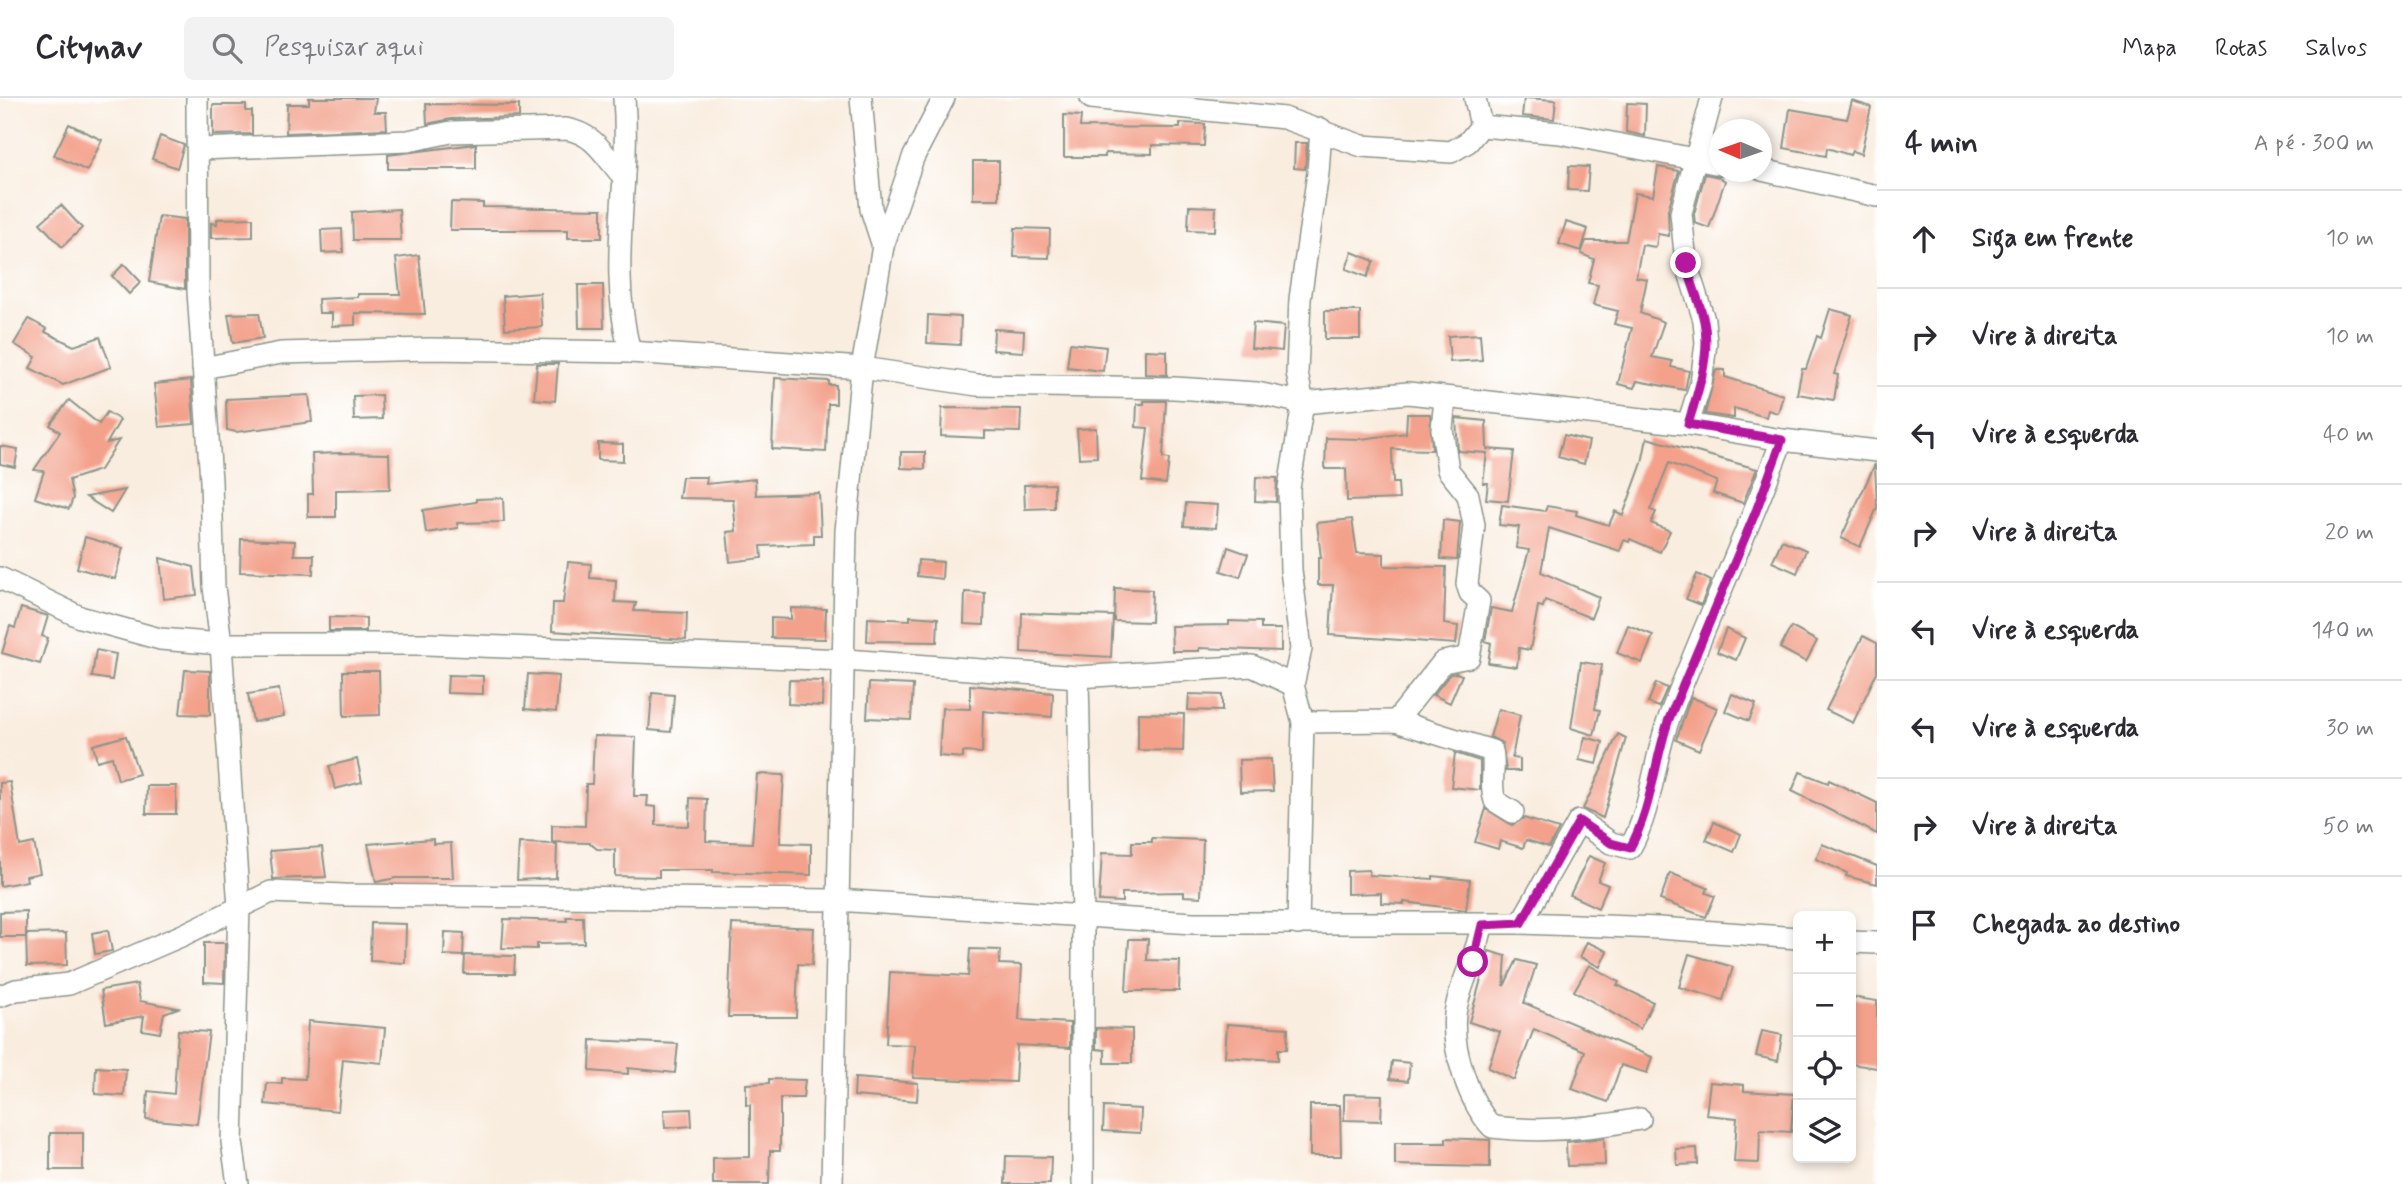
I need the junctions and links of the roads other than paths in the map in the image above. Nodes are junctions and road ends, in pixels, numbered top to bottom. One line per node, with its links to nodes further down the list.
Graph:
1 (197, 98): 11 (street)
2 (624, 98): 16 (street)
3 (861, 98): 18 (street)
4 (944, 98): 18 (street)
5 (1091, 98): 9 (street)
6 (1475, 98): 8 (street)
7 (1712, 98): 12 (street)
8 (1481, 126): 10 (street); 12 (street)
9 (1321, 130): 10 (street); 15 (street)
10 (1362, 146): 15 (street)
11 (199, 149): 16 (street); 20 (street)
12 (1695, 158): 13 (street); 24 (street)
13 (1709, 161)
14 (1772, 172): 17 (street)
15 (1318, 173): 23 (street)
16 (622, 175): 19 (street)
17 (1877, 196)
18 (883, 246): 21 (street)
19 (629, 352): 20 (street); 21 (street)
20 (203, 368): 28 (street)
21 (862, 368): 23 (street); 29 (street)
22 (1445, 399): 23 (street); 24 (street); 32 (street)
23 (1303, 403): 31 (street)
24 (1688, 424): 25 (street)
25 (1782, 440): 26 (street); 38 (street)
26 (1877, 451)
27 (0, 578): 28 (street)
28 (221, 644): 29 (street); 36 (street)
29 (846, 660): 30 (street); 35 (street)
30 (1078, 677): 31 (street); 37 (street)
31 (1293, 685): 33 (street)
32 (1396, 721): 33 (street); 34 (street)
33 (1303, 722): 39 (street)
34 (1513, 812)
35 (836, 900): 36 (street); 37 (street); 47 (street)
36 (239, 908): 44 (street); 46 (street)
37 (1083, 918): 39 (street); 48 (street)
38 (1521, 923): 40 (street); 41 (street)
39 (1298, 924): 40 (street)
40 (1482, 925): 45 (street)
41 (1793, 938)
42 (1856, 942): 43 (street)
43 (1877, 943)
44 (0, 996)
45 (1640, 1119)
46 (237, 1184)
47 (832, 1184)
48 (1083, 1184)

